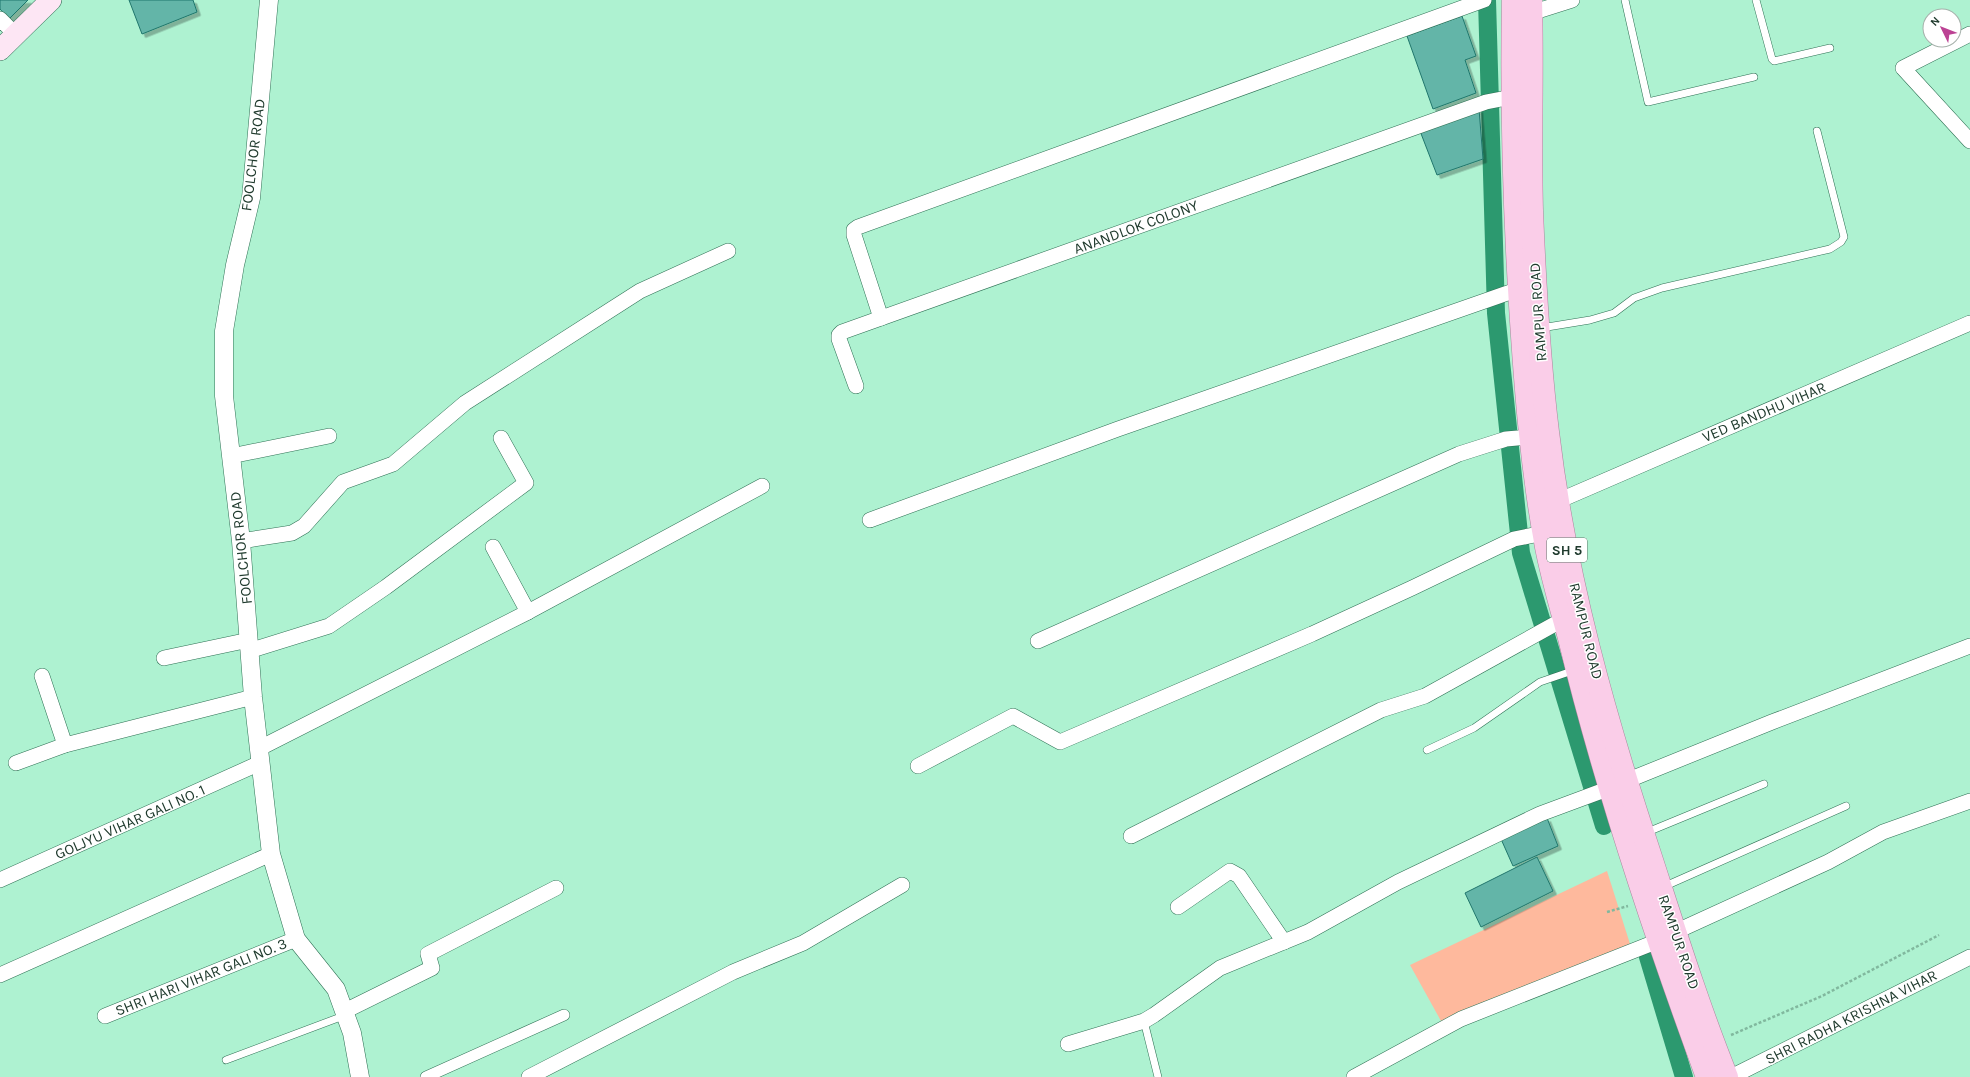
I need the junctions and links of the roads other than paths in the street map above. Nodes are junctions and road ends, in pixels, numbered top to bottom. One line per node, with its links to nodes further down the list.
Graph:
1 (51, 0): 11 (main road)
2 (268, 0): 27 (street, FOOLCHOR ROAD)
3 (1484, 0): 20 (street)
4 (1513, 0): 15 (main road)
5 (1572, 0): 8 (street)
6 (1625, 0): 14 (lane)
7 (1756, 0): 12 (lane)
8 (1531, 6): 22 (main road, RAMPUR ROAD / SH 5)
9 (0, 19): 11 (street)
10 (1970, 34): 17 (street)
11 (16, 35): 13 (main road)
12 (1830, 48)
13 (0, 50)
14 (1754, 77)
15 (1497, 100): 19 (main road); 20 (street, ANANDLOK COLONY)
16 (1817, 131): 22 (lane)
17 (1970, 141)
18 (728, 251): 32 (street)
19 (1503, 295): 26 (main road); 30 (street)
20 (881, 318): 23 (street, ANANDLOK COLONY)
21 (1970, 323): 29 (street, VED BANDHU VIHAR)
22 (1539, 328): 29 (main road, RAMPUR ROAD / SH 5)
23 (856, 386)
24 (329, 436): 27 (street)
25 (502, 438): 37 (street)
26 (1517, 438): 31 (main road); 36 (street)
27 (231, 456): 32 (street, FOOLCHOR ROAD)
28 (762, 486): 34 (street, GOLJYU VIHAR GALI NO. 1)
29 (1558, 501): 49 (main road, RAMPUR ROAD / SH 5)
30 (870, 520)
31 (1528, 536): 35 (main road); 47 (street)
32 (241, 541): 37 (street, FOOLCHOR ROAD)
33 (493, 547): 34 (street)
34 (528, 612): 45 (street, GOLJYU VIHAR GALI NO. 1)
35 (1551, 626): 40 (main road); 53 (street)
36 (1038, 641)
37 (249, 645): 39 (street); 42 (street, FOOLCHOR ROAD)
38 (1970, 646): 49 (street)
39 (164, 658)
40 (1569, 672): 44 (lane); 49 (main road)
41 (42, 676): 43 (street)
42 (253, 697): 43 (street); 45 (street, FOOLCHOR ROAD)
43 (65, 745): 46 (street)
44 (1427, 750)
45 (259, 756): 54 (street, FOOLCHOR ROAD); 55 (street, GOLJYU VIHAR GALI NO. 1)
46 (16, 763)
47 (918, 766)
48 (1764, 784): 52 (lane)
49 (1606, 789): 52 (main road, RAMPUR ROAD / SH 5); 60 (main road); 62 (street)
50 (1970, 802): 60 (street)
51 (1846, 806): 58 (lane)
52 (1643, 834): 58 (main road, RAMPUR ROAD / SH 5)
53 (1131, 836)
54 (271, 854): 61 (street, FOOLCHOR ROAD); 64 (street)
55 (0, 880)
56 (902, 885): 73 (street)
57 (556, 888): 65 (street)
58 (1661, 888): 60 (main road, RAMPUR ROAD / SH 5)
59 (1178, 907): 62 (street)
60 (1666, 936): 75 (street); 76 (main road); 77 (main road, RAMPUR ROAD / SH 5)
61 (296, 939): 65 (street, FOOLCHOR ROAD); 67 (street, SHRI HARI VIHAR GALI NO. 3)
62 (1284, 942): 68 (street)
63 (1970, 957): 78 (street, SHRI RADHA KRISHNA VIHAR)
64 (0, 975)
65 (346, 1013): 70 (lane); 71 (street, FOOLCHOR ROAD)
66 (564, 1015): 72 (street)
67 (105, 1016)
68 (1144, 1021): 69 (street); 74 (lane)
69 (1068, 1044)
70 (226, 1060)
71 (360, 1077)
72 (426, 1077)
73 (529, 1077)
74 (1158, 1077)
75 (1354, 1077)
76 (1707, 1077)
77 (1727, 1077)
78 (1731, 1077)

